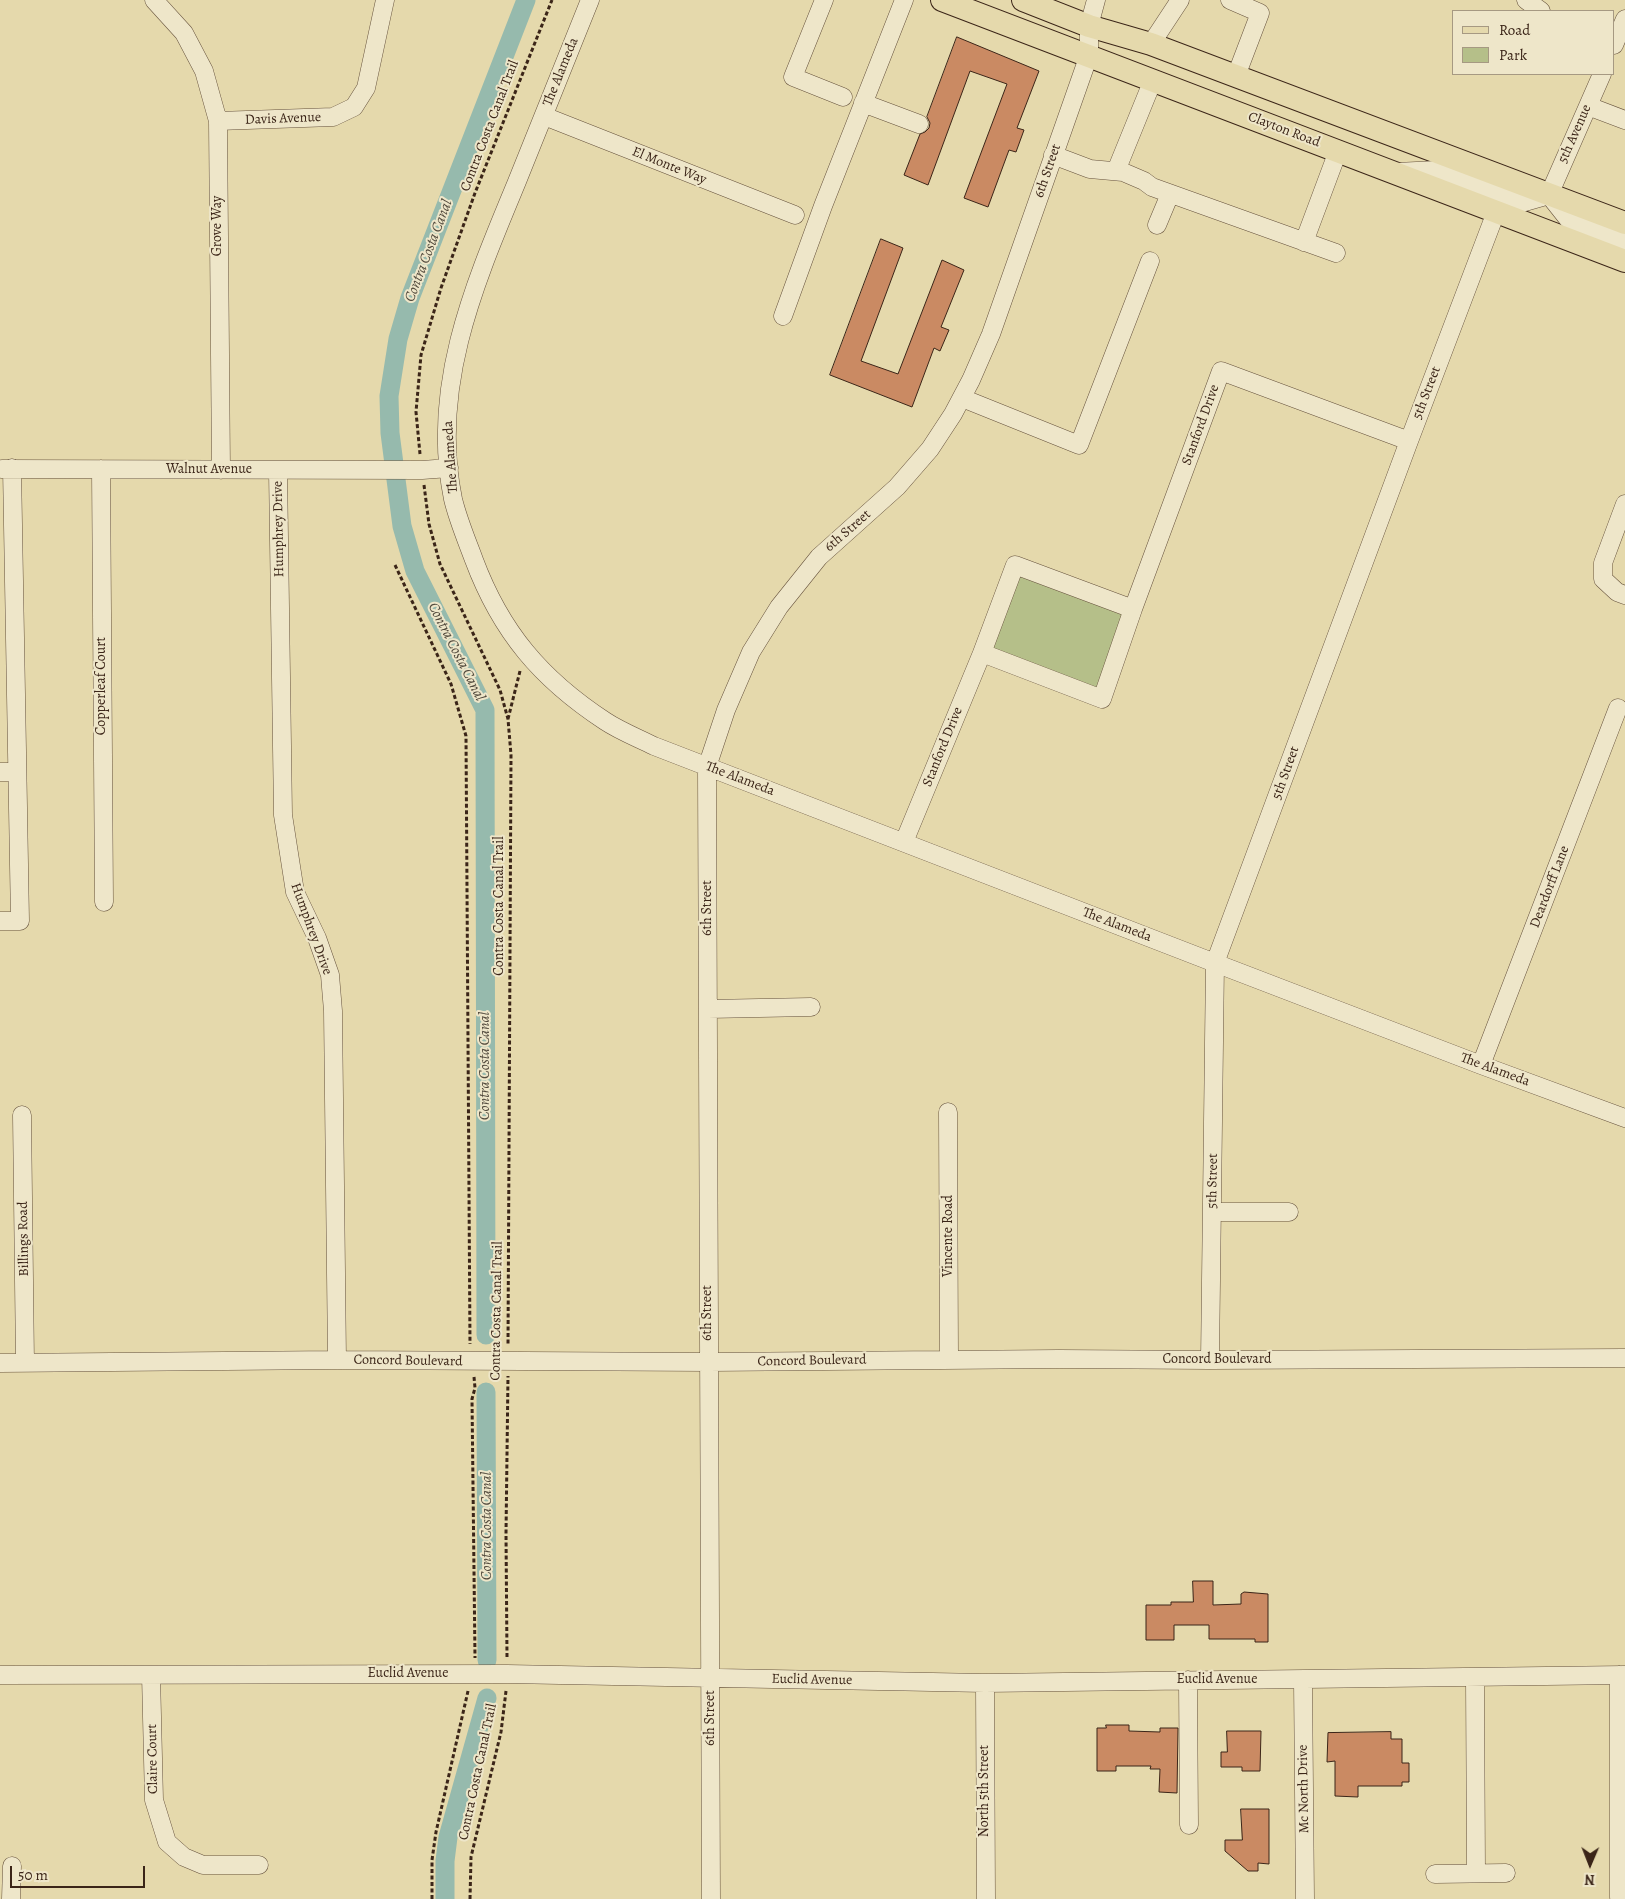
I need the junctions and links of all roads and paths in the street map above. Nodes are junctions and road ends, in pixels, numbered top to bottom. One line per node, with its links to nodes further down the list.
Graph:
1 (154, 0): 27 (street, Grove Way)
2 (385, 0): 27 (street, Davis Avenue)
3 (552, 0): 52 (path, Contra Costa Canal Trail)
4 (590, 0): 25 (street, The Alameda)
5 (824, 0): 22 (street)
6 (904, 0): 23 (street)
7 (942, 0): 18 (main road, Clayton Road)
8 (1023, 0): 15 (main road)
9 (1096, 0): 15 (street, 6th Street)
10 (1180, 0): 16 (street)
11 (1230, 0): 20 (street)
12 (1526, 0): 13 (street)
13 (1540, 10)
14 (1625, 19): 17 (street)
15 (1089, 26): 16 (main road); 18 (street, 6th Street)
16 (1151, 44): 20 (main road)
17 (1618, 44)
18 (1088, 55): 21 (main road, Clayton Road); 30 (street, 6th Street)
19 (1602, 75): 24 (street, 5th Avenue)
20 (1236, 76): 34 (main road)
21 (1153, 80): 29 (main road, Clayton Road); 31 (street)
22 (843, 96)
23 (863, 103): 28 (street); 44 (street)
24 (1588, 106): 26 (street); 34 (street, 5th Avenue)
25 (544, 116): 36 (street, El Monte Way); 47 (street, The Alameda)
26 (1625, 120)
27 (218, 121): 50 (street, Grove Way)
28 (919, 124)
29 (1338, 151): 32 (main road, Clayton Road); 40 (street)
30 (1053, 155): 31 (street); 45 (street, 6th Street)
31 (1116, 172): 33 (street)
32 (1393, 172): 34 (street); 35 (main road, Clayton Road)
33 (1170, 194): 38 (street); 40 (street)
34 (1548, 194): 37 (main road); 39 (street)
35 (1496, 212): 43 (main road, Clayton Road); 46 (street, 5th Street)
36 (796, 215)
37 (1625, 223)
38 (1157, 225)
39 (1625, 241)
40 (1304, 242): 41 (street)
41 (1336, 253)
42 (1150, 261): 45 (street)
43 (1625, 261)
44 (783, 316)
45 (962, 398): 61 (street, 6th Street)
46 (1408, 441): 56 (street, Stanford Drive); 66 (street, 5th Street)
47 (449, 468): 52 (street, Walnut Avenue); 57 (street, The Alameda)
48 (6, 469): 49 (street, Walnut Avenue); 62 (street)
49 (101, 469): 50 (street, Walnut Avenue); 64 (street, Copperleaf Court)
50 (221, 470): 51 (street, Walnut Avenue)
51 (278, 470): 52 (street, Walnut Avenue); 76 (street, Humphrey Drive)
52 (422, 470): 60 (path, Contra Costa Canal Trail)
53 (1625, 504): 55 (street)
54 (395, 565): 79 (path)
55 (1625, 595)
56 (1133, 609): 58 (street, Stanford Drive); 58 (street, Stanford Drive)
57 (525, 652): 60 (path, Contra Costa Canal Trail); 61 (street, The Alameda)
58 (982, 653): 63 (street, Stanford Drive)
59 (1618, 708): 69 (street, Deardorff Lane)
60 (508, 719): 80 (path, Contra Costa Canal Trail)
61 (707, 767): 63 (street, The Alameda); 68 (street, 6th Street)
62 (8, 772): 65 (street)
63 (904, 842): 66 (street, The Alameda)
64 (104, 902)
65 (0, 921)
66 (1216, 964): 69 (street, The Alameda); 73 (street, 5th Street)
67 (811, 1007): 68 (street)
68 (708, 1009): 81 (street, 6th Street)
69 (1481, 1065): 72 (street, The Alameda)
70 (948, 1112): 77 (street, Vincente Road)
71 (22, 1115): 83 (street, Billings Road)
72 (1625, 1118)
73 (1212, 1212): 74 (street); 78 (street, 5th Street)
74 (1289, 1212)
75 (1625, 1358): 78 (street, Concord Boulevard)
76 (337, 1360): 79 (street, Concord Boulevard); 83 (street, Concord Boulevard)
77 (949, 1360): 78 (street, Concord Boulevard); 81 (street, Concord Boulevard)
78 (1210, 1360)
79 (472, 1362): 80 (street, Concord Boulevard); 85 (path)
80 (508, 1362): 81 (street, Concord Boulevard); 86 (path, Contra Costa Canal Trail)
81 (708, 1362): 90 (street, 6th Street)
82 (0, 1363): 83 (street, Concord Boulevard)
83 (25, 1363)
84 (151, 1674): 85 (street, Euclid Avenue); 87 (street, Euclid Avenue); 95 (street, Claire Court)
85 (472, 1674): 86 (street, Euclid Avenue); 102 (path)
86 (507, 1674): 90 (street, Euclid Avenue); 103 (path, Contra Costa Canal Trail)
87 (0, 1675)
88 (1622, 1675): 89 (street, Euclid Avenue); 100 (street)
89 (1475, 1677): 92 (street, Euclid Avenue); 97 (street)
90 (711, 1679): 93 (street, Euclid Avenue); 104 (street, 6th Street)
91 (1188, 1680): 92 (street, Euclid Avenue); 93 (street, Euclid Avenue); 94 (street)
92 (1302, 1680): 106 (street, Mc North Drive)
93 (985, 1683): 105 (street, North 5th Street)
94 (1189, 1825)
95 (259, 1865)
96 (12, 1866): 101 (street)
97 (1476, 1873): 98 (street); 99 (street)
98 (1506, 1873)
99 (1435, 1874)
100 (1619, 1897)
101 (11, 1899)
102 (432, 1899)
103 (470, 1899)
104 (711, 1899)
105 (986, 1899)
106 (1305, 1899)

